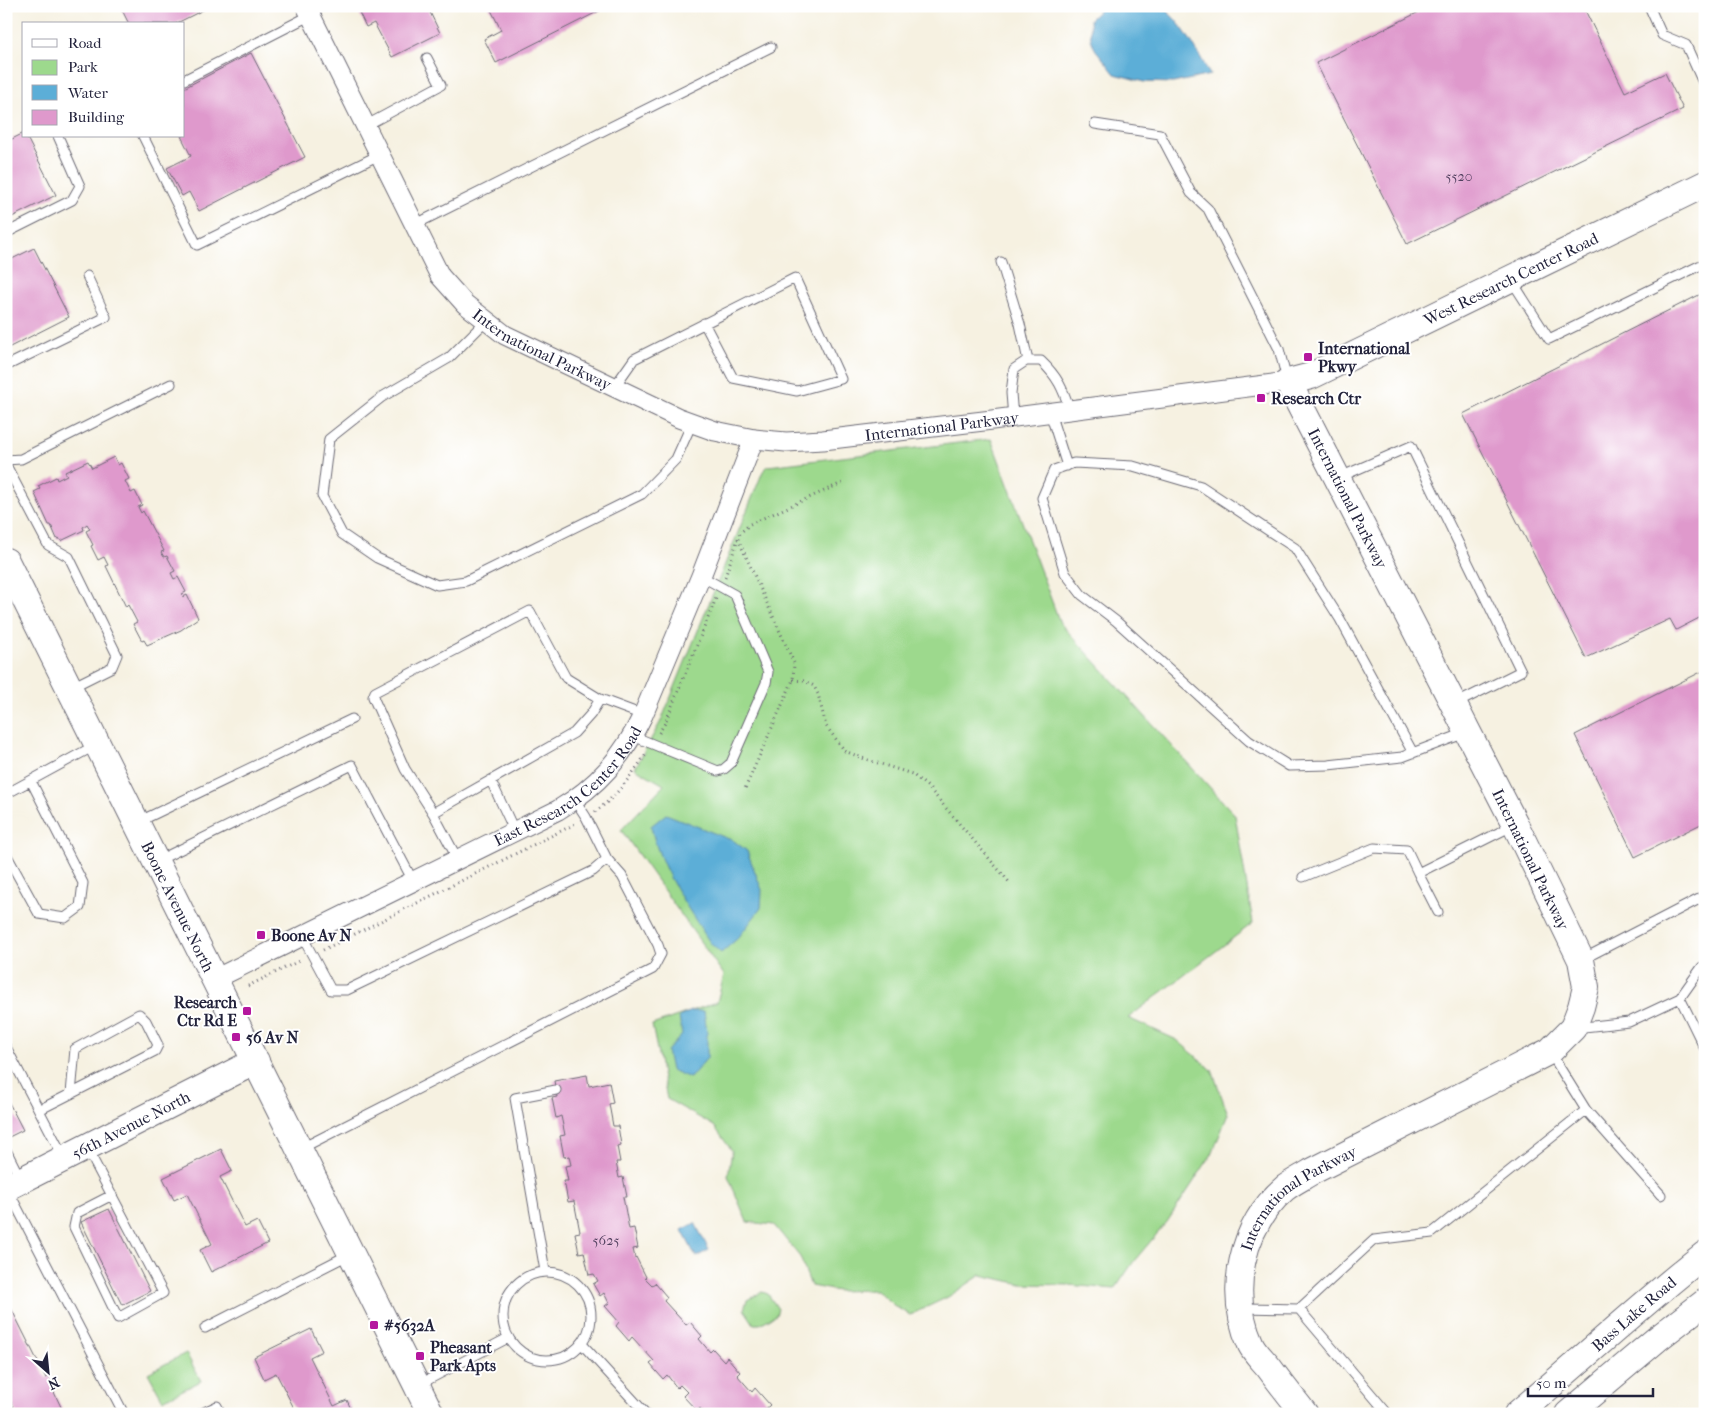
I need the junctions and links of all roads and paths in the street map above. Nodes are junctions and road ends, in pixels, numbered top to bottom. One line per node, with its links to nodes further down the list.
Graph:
1 (1649, 6): 6 (lane)
2 (308, 11): 5 (lane); 8 (street, International Parkway)
3 (771, 47): 13 (lane)
4 (427, 58): 8 (lane)
5 (185, 79)
6 (1705, 87)
7 (1095, 124): 23 (lane)
8 (365, 126): 11 (street, International Parkway)
9 (59, 138): 14 (lane)
10 (144, 138): 11 (lane)
11 (379, 155): 13 (street, International Parkway)
12 (1705, 184): 18 (street, West Research Center Road)
13 (414, 225): 19 (street, International Parkway)
14 (6, 233)
15 (1002, 262): 21 (lane)
16 (1705, 263): 18 (lane)
17 (87, 276): 22 (lane)
18 (1510, 278): 23 (street, West Research Center Road)
19 (486, 321): 25 (street, International Parkway); 29 (lane)
20 (704, 323): 20 (lane); 25 (lane)
21 (1028, 361): 26 (lane); 28 (lane)
22 (6, 366)
23 (1288, 382): 26 (street, International Parkway); 34 (street, International Parkway)
24 (171, 384): 31 (lane)
25 (616, 386): 29 (street, International Parkway)
26 (1070, 410): 27 (street, International Parkway)
27 (1050, 413): 28 (street, International Parkway); 33 (lane)
28 (1013, 418): 30 (street, International Parkway)
29 (692, 422): 30 (street, International Parkway)
30 (754, 439): 37 (street, East Research Center Road)
31 (6, 460)
32 (6, 465): 40 (lane)
33 (1067, 466): 49 (lane); 49 (lane)
34 (1338, 479): 42 (street, International Parkway); 42 (lane)
35 (842, 483): 38 (path)
36 (6, 561): 40 (street, Boone Avenue North)
37 (701, 576): 38 (lane); 43 (street, East Research Center Road)
38 (721, 587): 48 (path); 48 (lane)
39 (793, 680): 66 (path)
40 (70, 688): 47 (street, Boone Avenue North)
41 (600, 699): 43 (lane); 51 (lane); 54 (lane)
42 (1453, 705): 45 (street, International Parkway)
43 (643, 715): 46 (street, East Research Center Road)
44 (352, 719): 56 (lane)
45 (1467, 732): 49 (lane); 57 (street, International Parkway)
46 (633, 736): 48 (lane); 53 (street, East Research Center Road)
47 (98, 744): 50 (lane); 56 (street, Boone Avenue North)
48 (653, 744): 55 (path)
49 (1413, 753)
50 (32, 781): 52 (lane); 59 (lane)
51 (491, 781): 54 (lane); 58 (lane)
52 (6, 794)
53 (575, 800): 55 (lane); 58 (street, East Research Center Road)
54 (433, 813): 62 (lane)
55 (586, 818): 61 (lane); 70 (path)
56 (137, 822): 60 (street, Boone Avenue North)
57 (1515, 824): 63 (lane); 71 (street, International Parkway)
58 (514, 832): 62 (street, East Research Center Road)
59 (6, 854)
60 (155, 859): 65 (lane); 73 (street, Boone Avenue North)
61 (608, 859): 70 (lane); 85 (lane)
62 (458, 860): 65 (street, East Research Center Road)
63 (1418, 873): 64 (lane); 68 (lane)
64 (1303, 877)
65 (413, 881): 69 (street, East Research Center Road)
66 (1010, 883)
67 (1705, 896): 71 (lane)
68 (1438, 912)
69 (302, 936): 70 (lane); 73 (street, East Research Center Road)
70 (313, 955): 74 (path)
71 (1581, 960): 76 (street, International Parkway)
72 (1705, 965): 75 (lane)
73 (215, 979): 80 (street, Boone Avenue North)
74 (248, 986)
75 (1680, 998): 76 (lane); 78 (lane)
76 (1573, 1028): 79 (street, International Parkway)
77 (6, 1047): 83 (lane)
78 (1705, 1049)
79 (1550, 1051): 84 (lane); 95 (street, International Parkway)
80 (256, 1061): 85 (street, Boone Avenue North); 87 (street, 56th Avenue North)
81 (556, 1090): 93 (lane)
82 (71, 1094): 82 (lane); 83 (lane)
83 (39, 1110): 87 (lane)
84 (1586, 1110): 90 (lane); 96 (lane)
85 (300, 1149): 91 (street, Boone Avenue North)
86 (6, 1150): 88 (lane)
87 (75, 1153): 88 (street, 56th Avenue North); 89 (lane)
88 (12, 1185): 102 (lane)
89 (112, 1195): 89 (lane)
90 (1662, 1195)
91 (352, 1253): 97 (lane); 100 (street, Boone Avenue North)
92 (1705, 1254): 108 (street, Bass Lake Road)
93 (546, 1271): 98 (lane); 99 (lane)
94 (1705, 1302): 109 (street, Bass Lake Road)
95 (1240, 1308): 96 (lane); 101 (street, International Parkway)
96 (1299, 1309): 107 (lane)
97 (205, 1328)
98 (508, 1338): 99 (lane); 100 (lane)
99 (582, 1344): 106 (lane)
100 (418, 1386): 105 (street, Boone Avenue North)
101 (1300, 1412)
102 (124, 1414)
103 (200, 1414): 104 (lane)
104 (221, 1414)
105 (432, 1414)
106 (646, 1414)
107 (1388, 1414)
108 (1517, 1414)
109 (1568, 1414)

